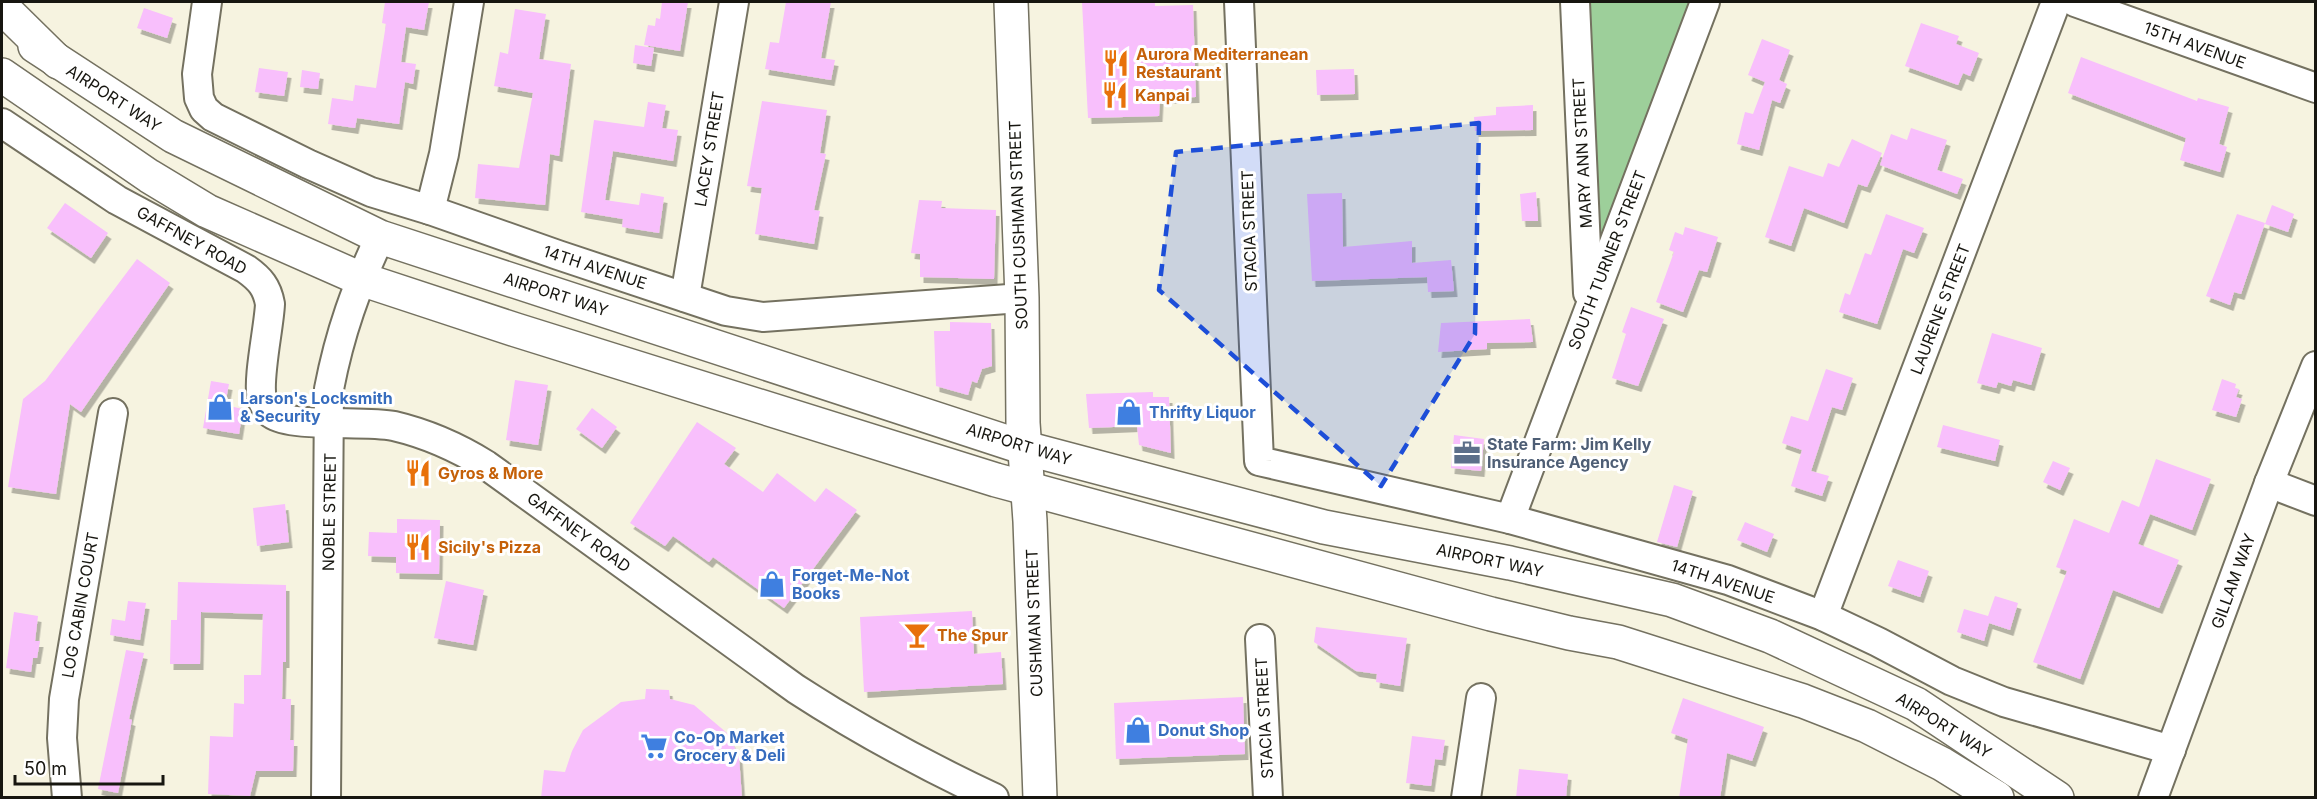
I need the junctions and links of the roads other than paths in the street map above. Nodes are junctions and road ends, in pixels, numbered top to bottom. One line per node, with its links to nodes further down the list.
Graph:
1 (207, 2): 16 (street, 14TH AVENUE)
2 (469, 2): 16 (street)
3 (734, 2): 19 (street, LACEY STREET)
4 (1011, 2): 20 (main road, SOUTH CUSHMAN STREET)
5 (1239, 2): 26 (street, STACIA STREET)
6 (1575, 2): 21 (street, MARY ANN STREET)
7 (1705, 2): 21 (street, SOUTH TURNER STREET)
8 (2056, 2): 31 (street, LAURENE STREET)
9 (2075, 2): 14 (street, 15TH AVENUE)
10 (2, 7): 12 (main road)
11 (2, 23): 12 (main road, AIRPORT WAY)
12 (58, 62): 17 (main road, AIRPORT WAY)
13 (2, 75): 18 (main road, AIRPORT WAY)
14 (2316, 88)
15 (2, 123): 24 (street, GAFFNEY ROAD)
16 (430, 210): 19 (street, 14TH AVENUE)
17 (380, 237): 18 (street, NOBLE STREET); 25 (main road, AIRPORT WAY)
18 (361, 279): 24 (street, NOBLE STREET); 28 (main road, AIRPORT WAY)
19 (685, 297): 20 (street, 14TH AVENUE)
20 (1022, 298): 25 (main road, SOUTH CUSHMAN STREET)
21 (1589, 305): 30 (street, SOUTH TURNER STREET)
22 (2316, 366): 27 (street, GILLAM WAY)
23 (113, 413): 35 (street, LOG CABIN COURT)
24 (329, 422): 36 (street, NOBLE STREET); 37 (street, GAFFNEY ROAD)
25 (1025, 448): 28 (main road, CUSHMAN STREET); 42 (main road, AIRPORT WAY)
26 (1259, 461): 30 (street, 14TH AVENUE)
27 (2269, 483): 29 (street); 34 (street, GILLAM WAY)
28 (1028, 489): 38 (main road, CUSHMAN STREET); 41 (main road, AIRPORT WAY)
29 (2316, 501)
30 (1510, 519): 31 (street, 14TH AVENUE)
31 (1823, 616): 34 (street, 14TH AVENUE)
32 (1260, 639): 39 (street, STACIA STREET)
33 (1481, 698): 40 (street)
34 (2171, 750): 43 (street, GILLAM WAY)
35 (67, 798)
36 (326, 798)
37 (994, 798)
38 (1040, 798)
39 (1268, 798)
40 (1466, 798)
41 (1997, 798)
42 (2058, 798)
43 (2153, 798)

